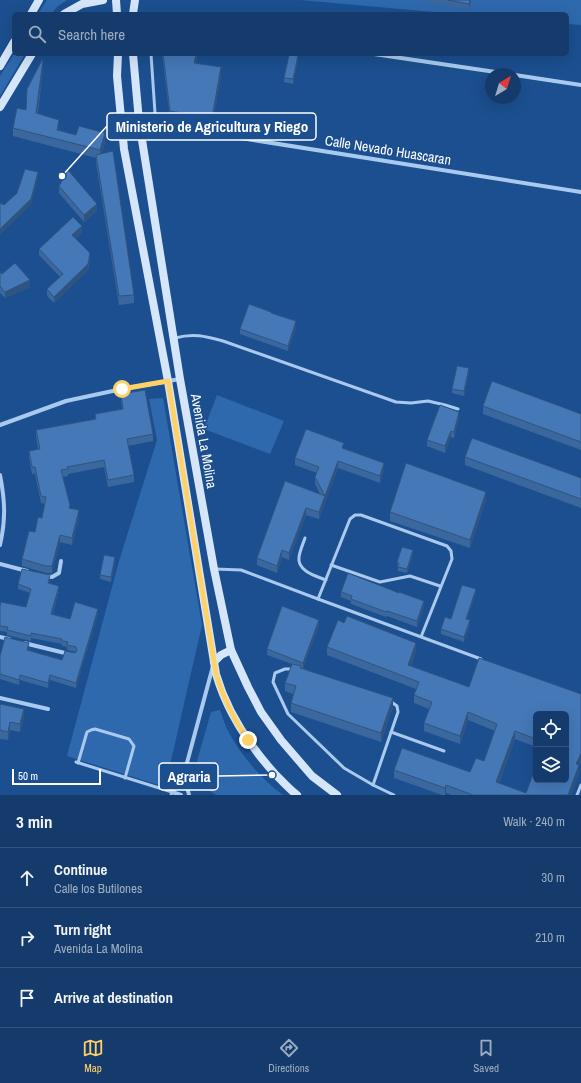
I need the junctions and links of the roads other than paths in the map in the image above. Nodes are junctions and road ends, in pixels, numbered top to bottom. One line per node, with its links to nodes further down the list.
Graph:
1 (39, 0): 5 (main road)
2 (103, 0): 6 (main road)
3 (116, 0): 7 (main road)
4 (135, 0): 8 (main road)
5 (32, 12)
6 (68, 12)
7 (117, 12)
8 (133, 12)
9 (12, 45): 15 (main road)
10 (31, 56): 19 (main road)
11 (118, 56): 21 (main road, Avenida La Molina)
12 (132, 56): 22 (main road, Avenida La Molina)
13 (151, 56): 20 (lane)
14 (387, 56): 16 (street)
15 (0, 66)
16 (485, 71)
17 (521, 76): 18 (street)
18 (581, 84)
19 (0, 107)
20 (155, 113)
21 (121, 119): 22 (street, Calle Nevado Huascaran); 26 (main road, Avenida La Molina)
22 (139, 121): 23 (street, Calle Nevado Huascaran); 24 (main road, Avenida La Molina)
23 (581, 192)
24 (174, 338): 25 (main road, Avenida La Molina); 27 (lane)
25 (180, 379): 26 (street); 35 (main road, Avenida La Molina)
26 (168, 381): 28 (street); 48 (main road, Avenida La Molina)
27 (458, 409)
28 (0, 425)
29 (0, 475): 31 (street)
30 (305, 538): 38 (lane)
31 (0, 545)
32 (61, 561): 37 (street)
33 (0, 564): 36 (street)
34 (332, 565): 38 (lane); 39 (lane); 39 (lane)
35 (214, 569): 40 (lane); 45 (main road, Avenida La Molina)
36 (33, 573)
37 (39, 574)
38 (326, 580): 40 (lane)
39 (440, 586): 42 (lane)
40 (318, 599): 42 (lane)
41 (0, 637): 43 (street)
42 (421, 637): 47 (lane)
43 (15, 641)
44 (22, 642): 46 (street)
45 (232, 650): 48 (main road); 63 (main road, Avenida La Molina)
46 (74, 656)
47 (487, 661)
48 (214, 662): 55 (street); 62 (main road, Avenida La Molina)
49 (295, 669): 57 (lane)
50 (0, 698): 52 (street)
51 (384, 700): 53 (lane)
52 (48, 709)
53 (392, 732): 54 (lane); 57 (lane)
54 (444, 751)
55 (184, 774): 59 (street); 61 (street)
56 (125, 778): 56 (lane); 59 (lane)
57 (373, 785): 64 (lane)
58 (581, 785): 65 (lane)
59 (171, 794): 60 (street)
60 (181, 795)
61 (189, 795)
62 (297, 795)
63 (338, 795)
64 (394, 795)
65 (577, 795)

